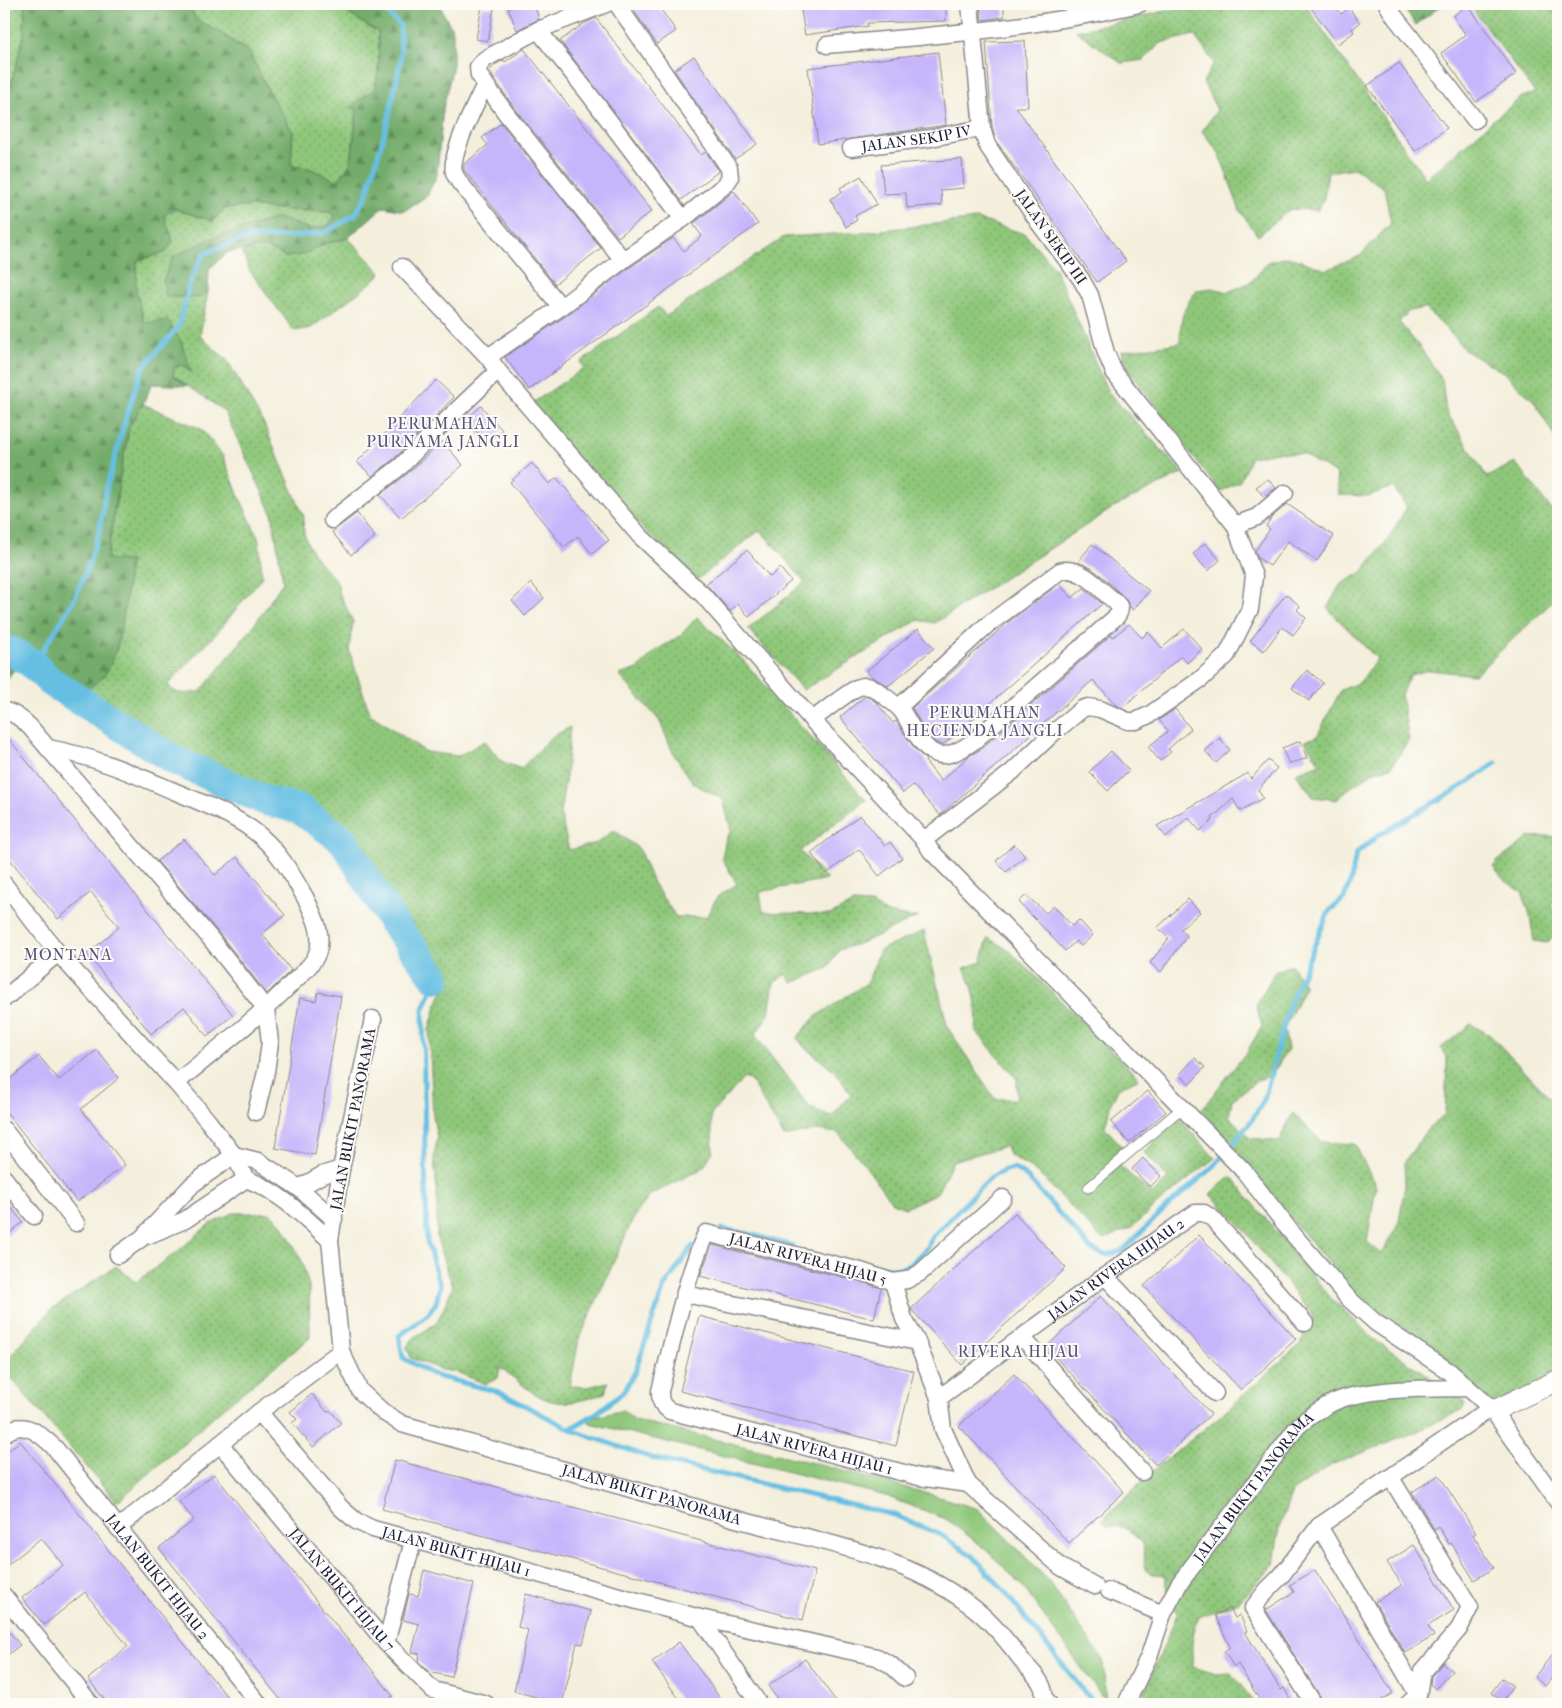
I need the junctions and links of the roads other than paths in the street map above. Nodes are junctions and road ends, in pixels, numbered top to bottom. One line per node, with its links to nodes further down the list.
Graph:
1 (606, 4): 7 (street)
2 (617, 4): 14 (street)
3 (970, 4): 8 (street, JALAN SEKIP III)
4 (1139, 4): 6 (street)
5 (1387, 4): 11 (street)
6 (1075, 10): 8 (street)
7 (538, 30): 10 (street); 14 (street)
8 (974, 32): 9 (street); 12 (street, JALAN SEKIP III)
9 (827, 45)
10 (485, 84): 15 (street); 17 (street)
11 (1474, 120)
12 (982, 128): 13 (street, JALAN SEKIP IV); 22 (street, JALAN SEKIP III)
13 (851, 148)
14 (683, 218): 15 (street)
15 (623, 260): 17 (street)
16 (402, 267): 18 (street)
17 (561, 307): 18 (street)
18 (488, 357): 19 (street)
19 (498, 372): 21 (street); 25 (street)
20 (1285, 493): 22 (street)
21 (332, 520)
22 (1235, 525): 27 (street, JALAN SEKIP III)
23 (899, 707): 23 (street); 25 (street)
24 (4, 711): 26 (street)
25 (812, 720): 27 (street)
26 (48, 748): 31 (street); 31 (street)
27 (924, 840): 34 (street)
28 (4, 884): 29 (street)
29 (58, 953): 30 (street); 33 (street)
30 (4, 1000)
31 (266, 1009): 33 (street); 35 (street)
32 (373, 1019): 38 (street, JALAN BUKIT PANORAMA)
33 (176, 1082): 37 (street)
34 (1183, 1108): 42 (lane); 58 (street)
35 (256, 1112)
36 (4, 1130): 46 (street)
37 (234, 1154): 40 (street); 41 (street, JALAN BUKIT PANORAMA); 47 (street)
38 (341, 1169): 41 (street); 45 (street, JALAN BUKIT PANORAMA)
39 (4, 1178): 44 (street)
40 (246, 1179): 47 (street); 48 (street, JALAN BUKIT PANORAMA)
41 (298, 1188): 45 (street, JALAN BUKIT PANORAMA)
42 (1088, 1188)
43 (1003, 1198): 51 (street, JALAN RIVERA HIJAU 5)
44 (34, 1216)
45 (334, 1219): 48 (street, JALAN BUKIT PANORAMA)
46 (76, 1223)
47 (142, 1238): 49 (street)
48 (330, 1240): 56 (street, JALAN BUKIT PANORAMA)
49 (118, 1255)
50 (1105, 1276): 53 (street, JALAN RIVERA HIJAU 2); 54 (street, JALAN RIVERA HIJAU 2); 59 (street)
51 (893, 1282): 52 (street, JALAN RIVERA HIJAU 5); 55 (street)
52 (686, 1294): 55 (street); 61 (street, JALAN RIVERA HIJAU 5)
53 (1305, 1323)
54 (1023, 1338): 60 (street, JALAN RIVERA HIJAU 2); 66 (street)
55 (917, 1342): 60 (street)
56 (341, 1351): 63 (street); 81 (street, JALAN BUKIT PANORAMA)
57 (1558, 1380): 62 (street)
58 (1468, 1388): 62 (street); 74 (street, JALAN BUKIT PANORAMA)
59 (1215, 1393)
60 (939, 1398): 68 (street)
61 (663, 1406): 68 (street, JALAN RIVERA HIJAU 1)
62 (1492, 1409): 67 (street); 69 (street)
63 (259, 1412): 65 (street); 72 (street, JALAN BUKIT HIJAU 1)
64 (4, 1434): 71 (street, JALAN BUKIT HIJAU 2)
65 (220, 1444): 71 (street); 76 (street, JALAN BUKIT HIJAU 7)
66 (1142, 1472)
67 (1391, 1478): 70 (street); 79 (street)
68 (968, 1484): 74 (street)
69 (1558, 1502)
70 (1319, 1526): 79 (street); 86 (street)
71 (118, 1528): 83 (street, JALAN BUKIT HIJAU 2)
72 (413, 1541): 75 (street, JALAN BUKIT HIJAU 1); 76 (street)
73 (4, 1596): 82 (street)
74 (1163, 1614): 80 (street, JALAN BUKIT PANORAMA)
75 (700, 1618): 77 (street, JALAN BUKIT HIJAU 1); 85 (street)
76 (386, 1644): 78 (street, JALAN BUKIT HIJAU 7)
77 (905, 1678)
78 (430, 1697): 84 (street, JALAN BUKIT HIJAU 7)
79 (1413, 1700)
80 (1127, 1701)
81 (1044, 1703)
82 (91, 1704)
83 (259, 1704)
84 (486, 1704)
85 (759, 1704)
86 (1314, 1704)

